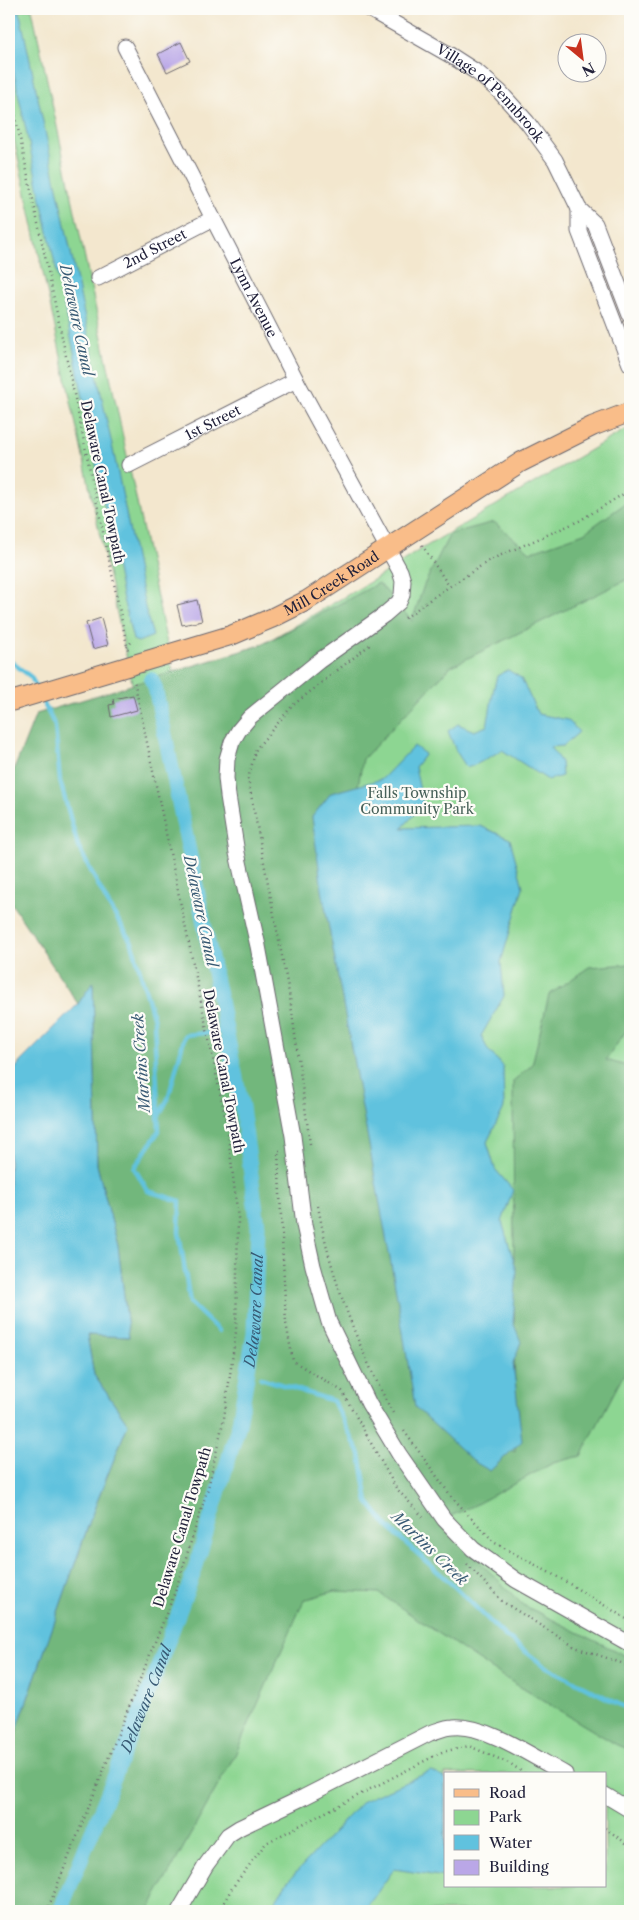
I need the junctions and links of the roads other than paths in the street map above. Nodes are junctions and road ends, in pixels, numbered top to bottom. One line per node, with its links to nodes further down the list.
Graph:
1 (369, 9): 3 (street, Village of Pennbrook)
2 (125, 47): 4 (street, Lynn Avenue)
3 (579, 209): 6 (street, Village of Pennbrook); 7 (street, Village of Pennbrook)
4 (212, 219): 5 (street, 2nd Street); 8 (street, Lynn Avenue)
5 (98, 278)
6 (630, 315)
7 (630, 364)
8 (296, 380): 10 (street, 1st Street); 11 (street, Lynn Avenue)
9 (630, 412): 11 (main road, Mill Creek Road)
10 (129, 466)
11 (386, 548): 12 (main road, Mill Creek Road); 13 (street, Lynn Avenue)
12 (9, 702)
13 (630, 1644)
14 (561, 1772): 17 (street)
15 (606, 1797): 16 (street)
16 (630, 1810)
17 (179, 1911)

